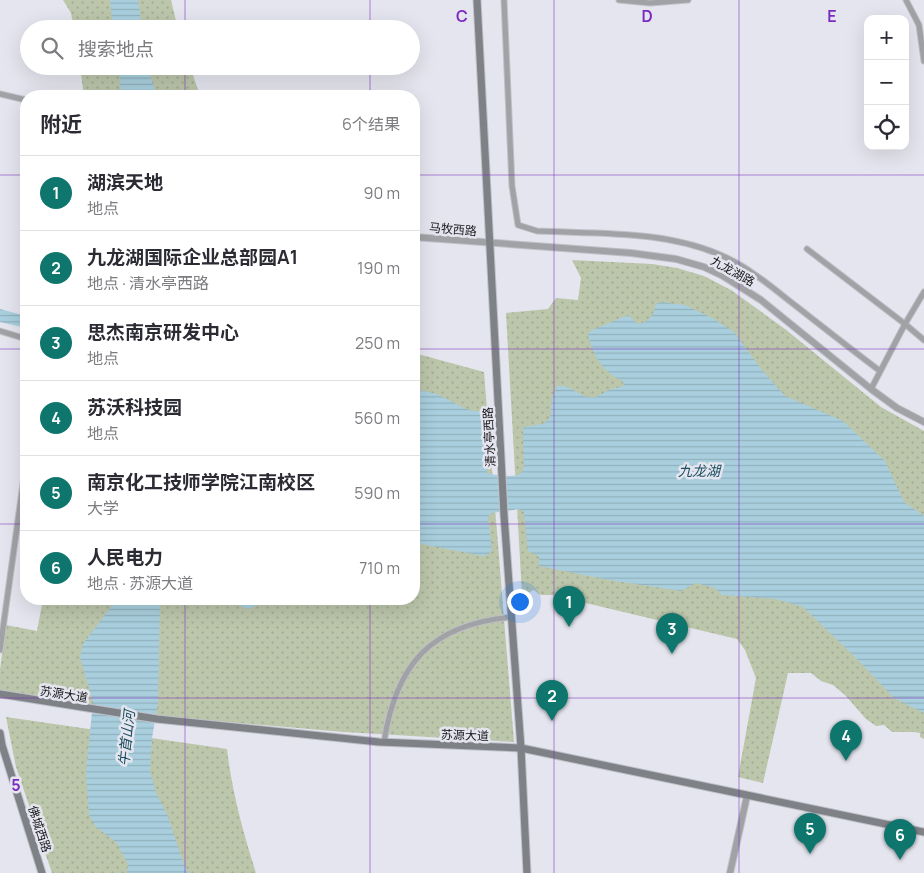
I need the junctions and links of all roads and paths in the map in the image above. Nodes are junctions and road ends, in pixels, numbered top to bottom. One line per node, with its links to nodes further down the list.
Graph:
1 (478, 0): 10 (main road, 清水亭西路)
2 (504, 0): 17 (street)
3 (619, 0): 4 (street)
4 (688, 0)
5 (906, 0): 6 (street)
6 (924, 61)
7 (0, 94): 8 (street)
8 (20, 99)
9 (420, 237): 10 (street, 马牧西路)
10 (490, 243): 18 (street, 九龙湖路); 21 (main road, 清水亭西路)
11 (807, 249): 13 (street)
12 (924, 292): 13 (street)
13 (905, 324): 16 (street); 17 (street)
14 (0, 331): 15 (street)
15 (20, 337)
16 (924, 340)
17 (880, 371): 18 (street)
18 (871, 389): 19 (street, 九龙湖路)
19 (924, 422)
20 (20, 505): 22 (street)
21 (512, 617): 25 (street); 26 (main road, 清水亭西路)
22 (0, 650)
23 (0, 694): 25 (main road, 苏源大道)
24 (0, 733): 29 (main road, 佛城西路)
25 (384, 742): 26 (main road, 苏源大道)
26 (521, 748): 27 (main road, 苏源大道); 30 (main road, 清水亭西路)
27 (747, 796): 28 (main road, 苏源大道); 31 (street)
28 (924, 832)
29 (42, 873)
30 (528, 873)
31 (730, 873)

